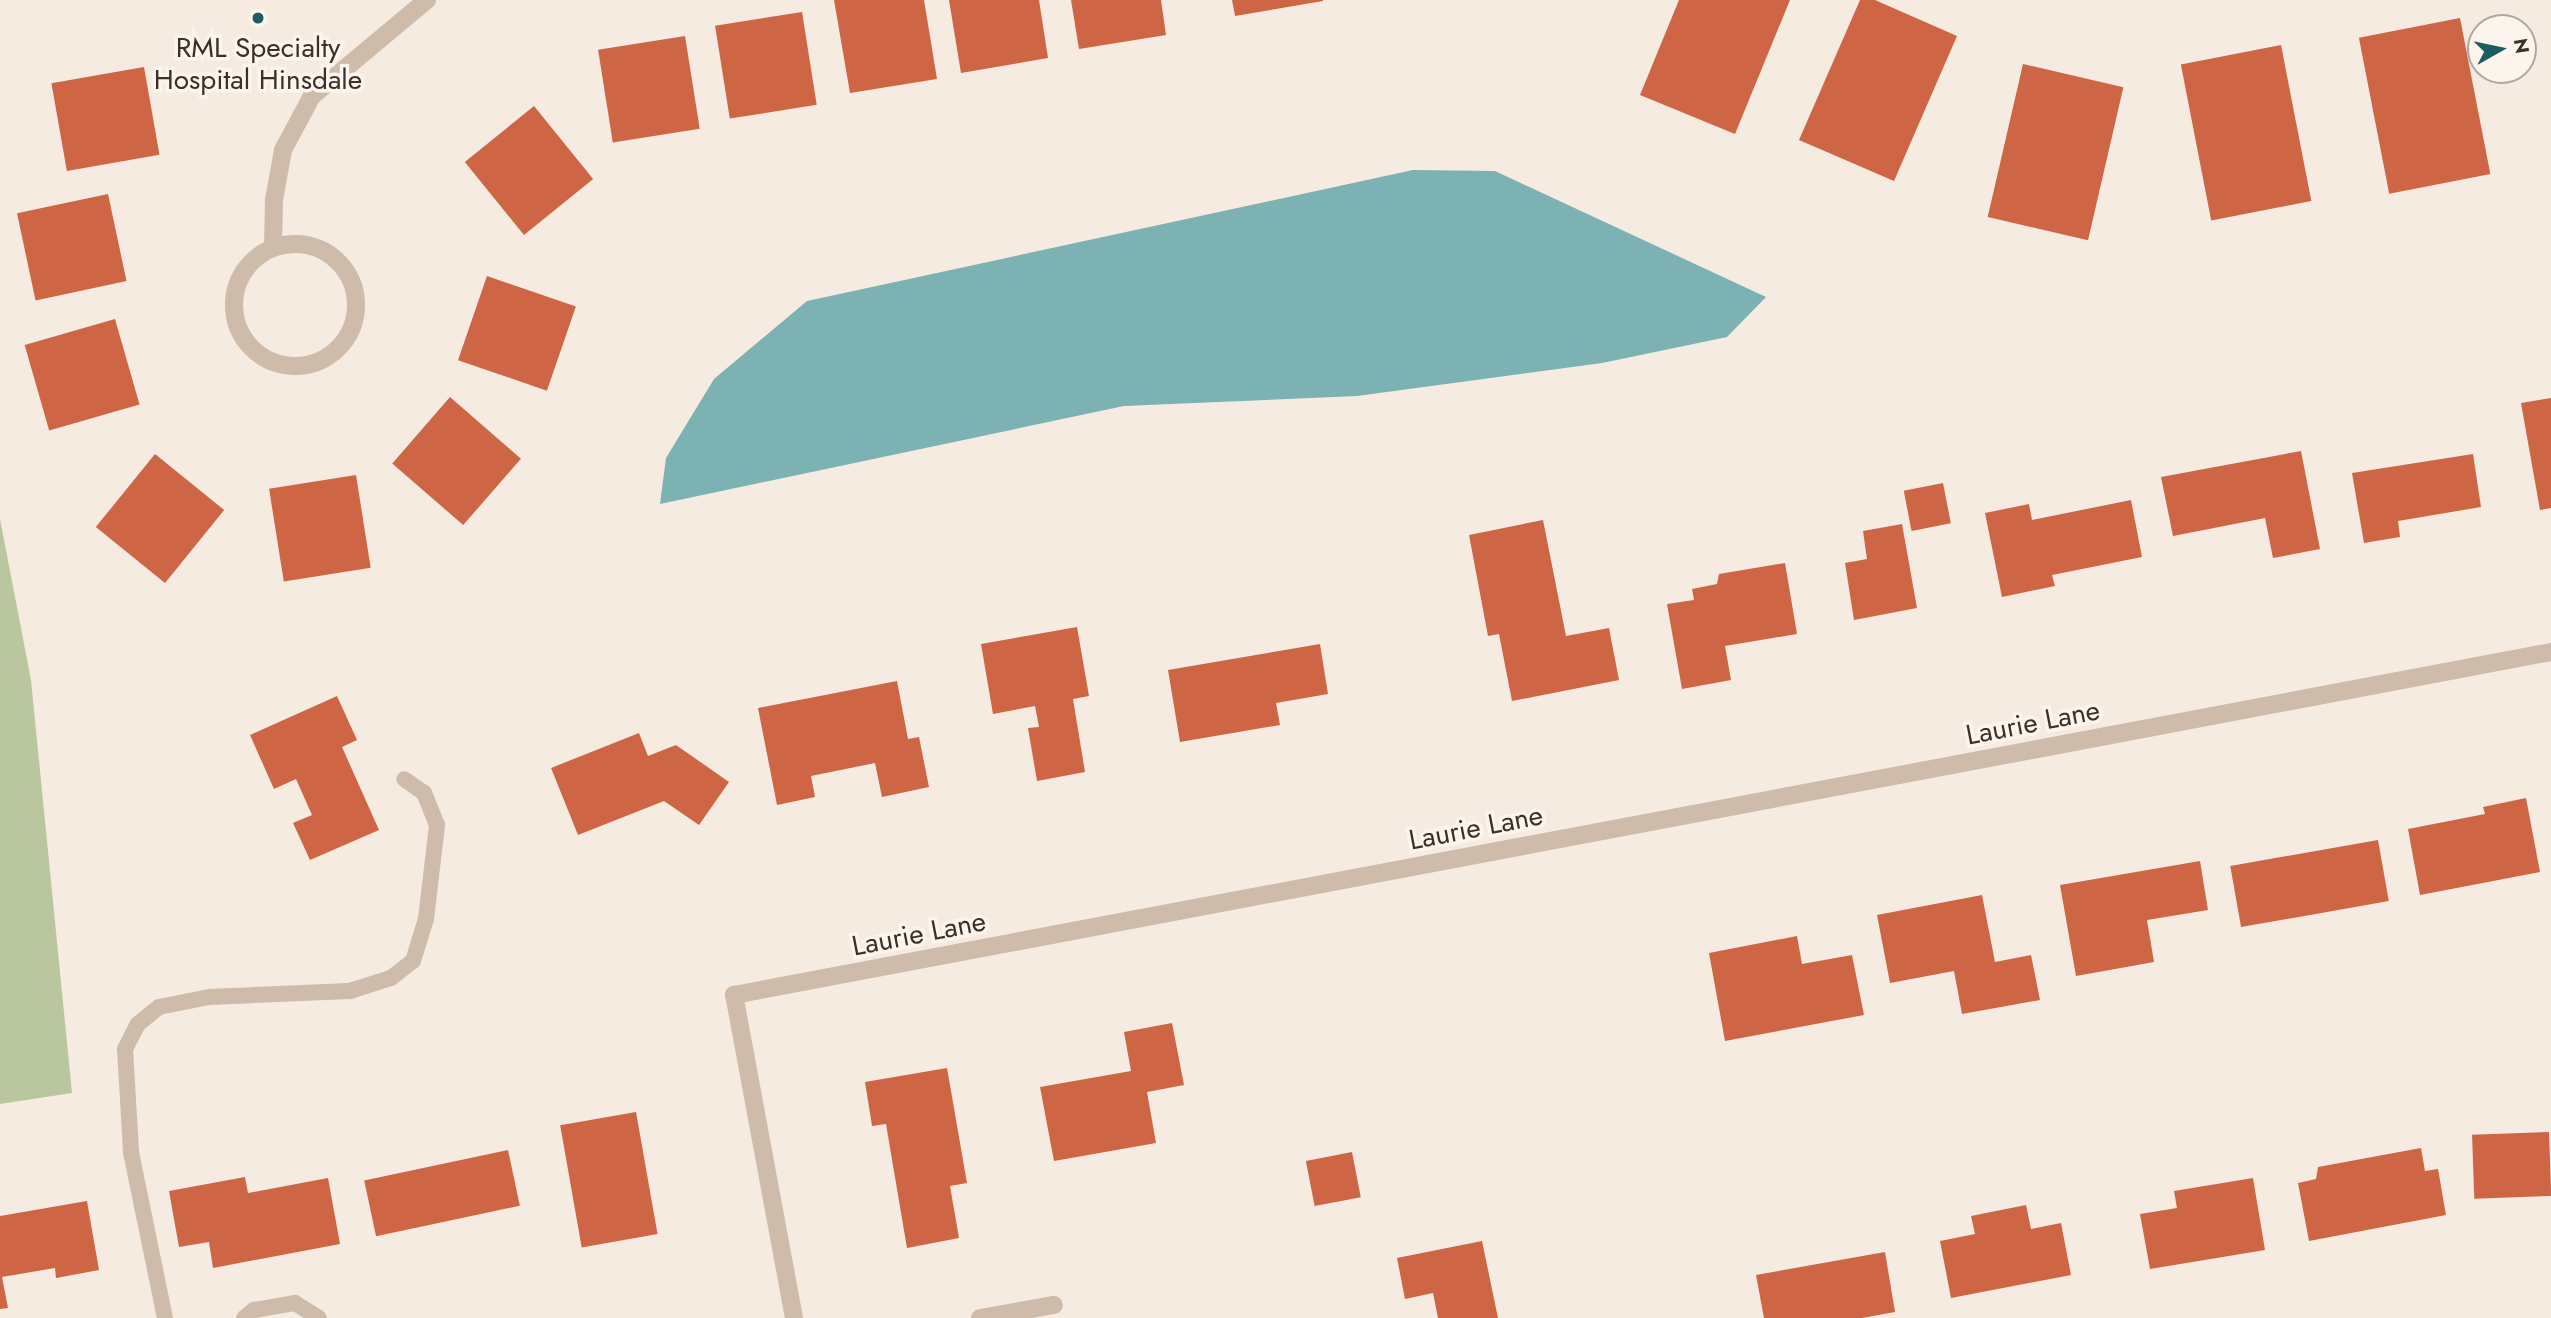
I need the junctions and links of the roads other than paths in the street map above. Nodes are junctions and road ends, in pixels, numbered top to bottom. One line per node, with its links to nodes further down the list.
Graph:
1 (427, 0): 2 (street)
2 (273, 248): 2 (street)
3 (2551, 652): 9 (street, Laurie Lane)
4 (404, 779): 6 (lane)
5 (1054, 1305): 10 (street)
6 (165, 1318)
7 (244, 1318): 8 (lane)
8 (319, 1318)
9 (794, 1318)
10 (980, 1318)

